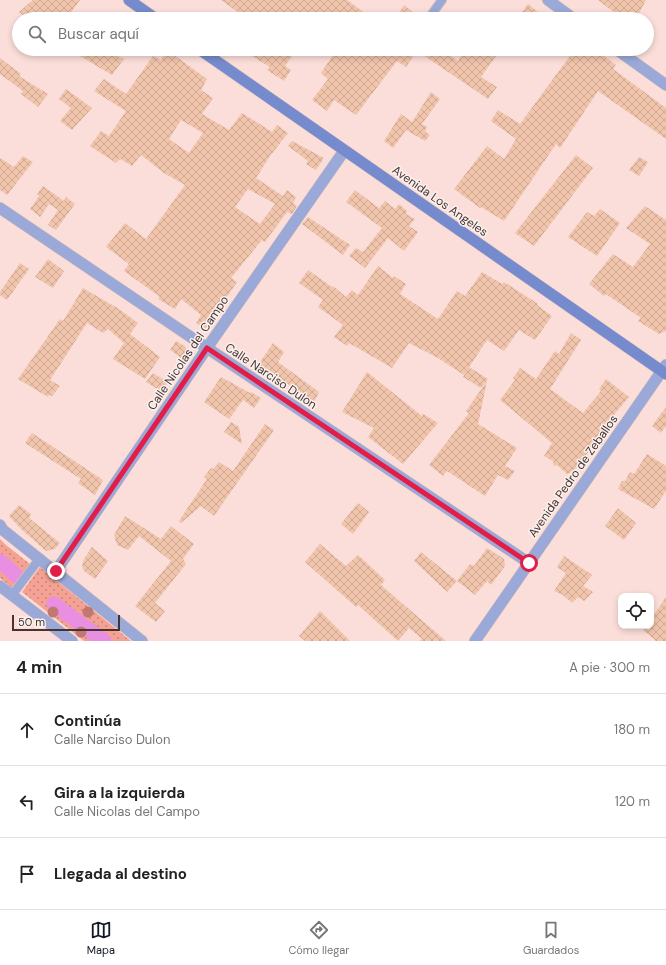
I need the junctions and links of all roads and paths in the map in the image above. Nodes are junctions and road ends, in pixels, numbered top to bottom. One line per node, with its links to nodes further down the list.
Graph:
1 (129, 0): 4 (main road)
2 (442, 0): 5 (lane)
3 (548, 0): 6 (street)
4 (146, 12)
5 (433, 12)
6 (564, 12)
7 (209, 56): 10 (main road, Avenida Los Angeles)
8 (626, 56): 9 (street)
9 (666, 85)
10 (344, 151): 12 (street, Calle Nicolas del Campo); 13 (main road, Avenida Los Angeles)
11 (0, 208): 12 (street, Calle Narciso Dulon)
12 (207, 348): 16 (street, Calle Narciso Dulon); 17 (street, Calle Nicolas del Campo)
13 (664, 370): 16 (street, Avenida Pedro de Zeballos)
14 (0, 525): 15 (street)
15 (40, 558): 17 (street); 19 (lane)
16 (529, 563): 22 (street, Avenida Pedro de Zeballos)
17 (56, 571): 21 (street)
18 (0, 586): 19 (street)
19 (12, 595): 20 (street)
20 (72, 641)
21 (142, 641)
22 (475, 641)

